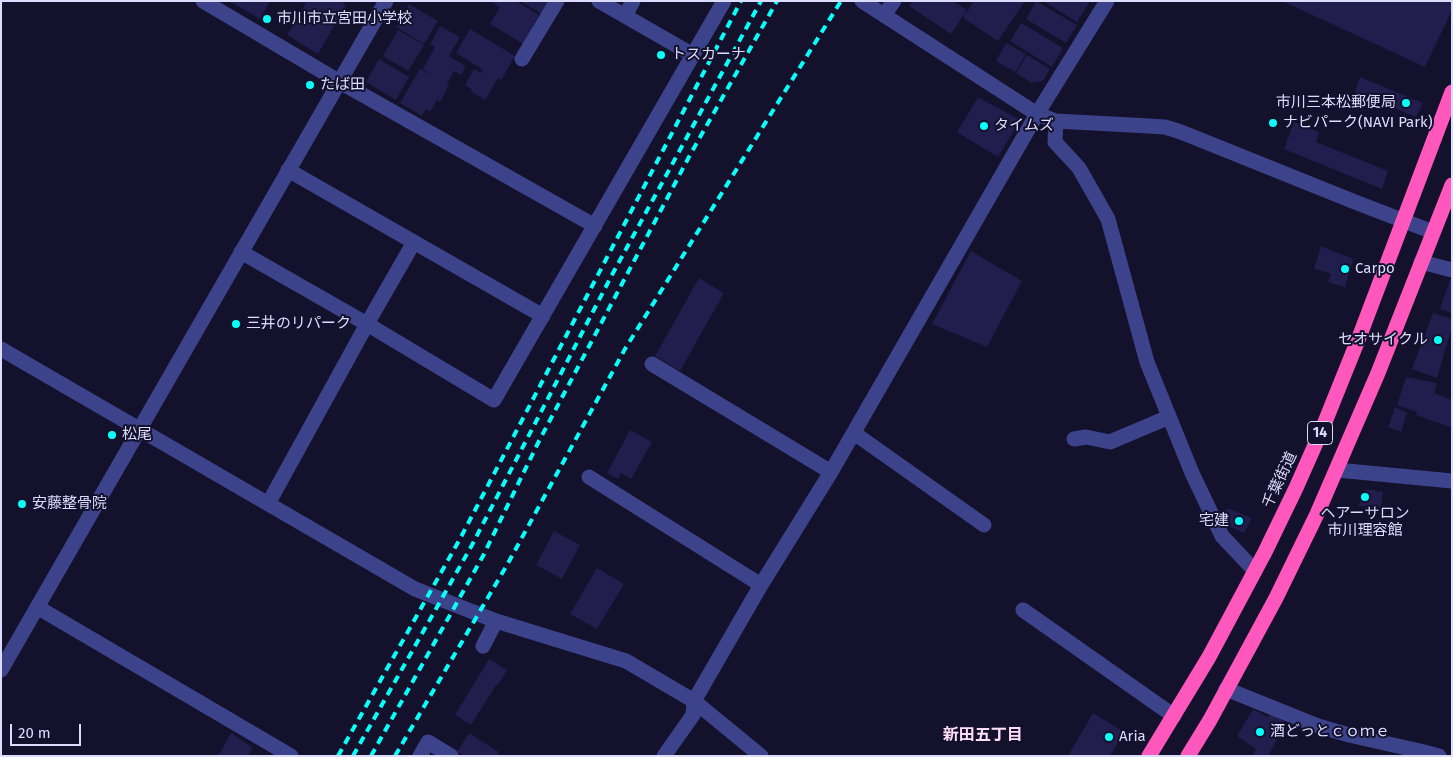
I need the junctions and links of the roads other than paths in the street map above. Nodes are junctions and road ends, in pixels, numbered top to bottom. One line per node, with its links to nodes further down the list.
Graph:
1 (203, 1): 14 (street)
2 (386, 1): 14 (street)
3 (557, 1): 13 (street)
4 (599, 1): 11 (street)
5 (633, 1): 11 (street)
6 (724, 1): 12 (street)
7 (862, 1): 10 (street)
8 (894, 1): 10 (street)
9 (1107, 1): 16 (street)
10 (884, 15): 16 (street)
11 (625, 16): 12 (street)
12 (693, 55): 21 (street)
13 (522, 59)
14 (340, 82): 18 (street); 21 (street)
15 (1452, 92): 20 (highway, 千葉街道 / 14)
16 (1037, 114): 17 (street); 33 (street)
17 (1056, 121): 20 (street); 31 (street)
18 (288, 170): 23 (street); 24 (street)
19 (1452, 185): 22 (highway, 14)
20 (1403, 221): 22 (street); 41 (highway, 千葉街道 / 14)
21 (595, 226): 27 (street)
22 (1433, 232): 25 (highway, 14)
23 (414, 242): 27 (street); 28 (street)
24 (241, 252): 28 (street); 32 (street)
25 (1421, 262): 26 (street); 35 (highway, 14)
26 (1452, 270)
27 (543, 316): 28 (street)
28 (367, 324): 39 (street)
29 (1, 349): 32 (street)
30 (652, 364): 36 (street)
31 (1169, 417): 34 (street); 41 (street)
32 (140, 430): 39 (street); 43 (street)
33 (854, 433): 36 (street); 40 (street)
34 (1074, 439)
35 (1337, 470): 38 (street); 48 (highway, 14)
36 (831, 472): 42 (street)
37 (589, 477): 42 (street)
38 (1452, 481)
39 (268, 504): 45 (street)
40 (984, 525)
41 (1255, 571): 50 (highway, 千葉街道 / 14)
42 (761, 585): 49 (street)
43 (37, 608): 47 (street); 52 (street)
44 (1024, 610): 50 (street)
45 (496, 621): 46 (street); 49 (street)
46 (483, 646)
47 (1, 670)
48 (1226, 689): 51 (street); 58 (highway, 14)
49 (694, 700): 55 (street); 56 (street)
50 (1174, 716): 57 (highway, 千葉街道 / 14)
51 (1420, 754): 59 (street)
52 (291, 756)
53 (420, 756): 54 (street)
54 (451, 756)
55 (664, 756)
56 (761, 756)
57 (1149, 756)
58 (1188, 756)
59 (1439, 756)

